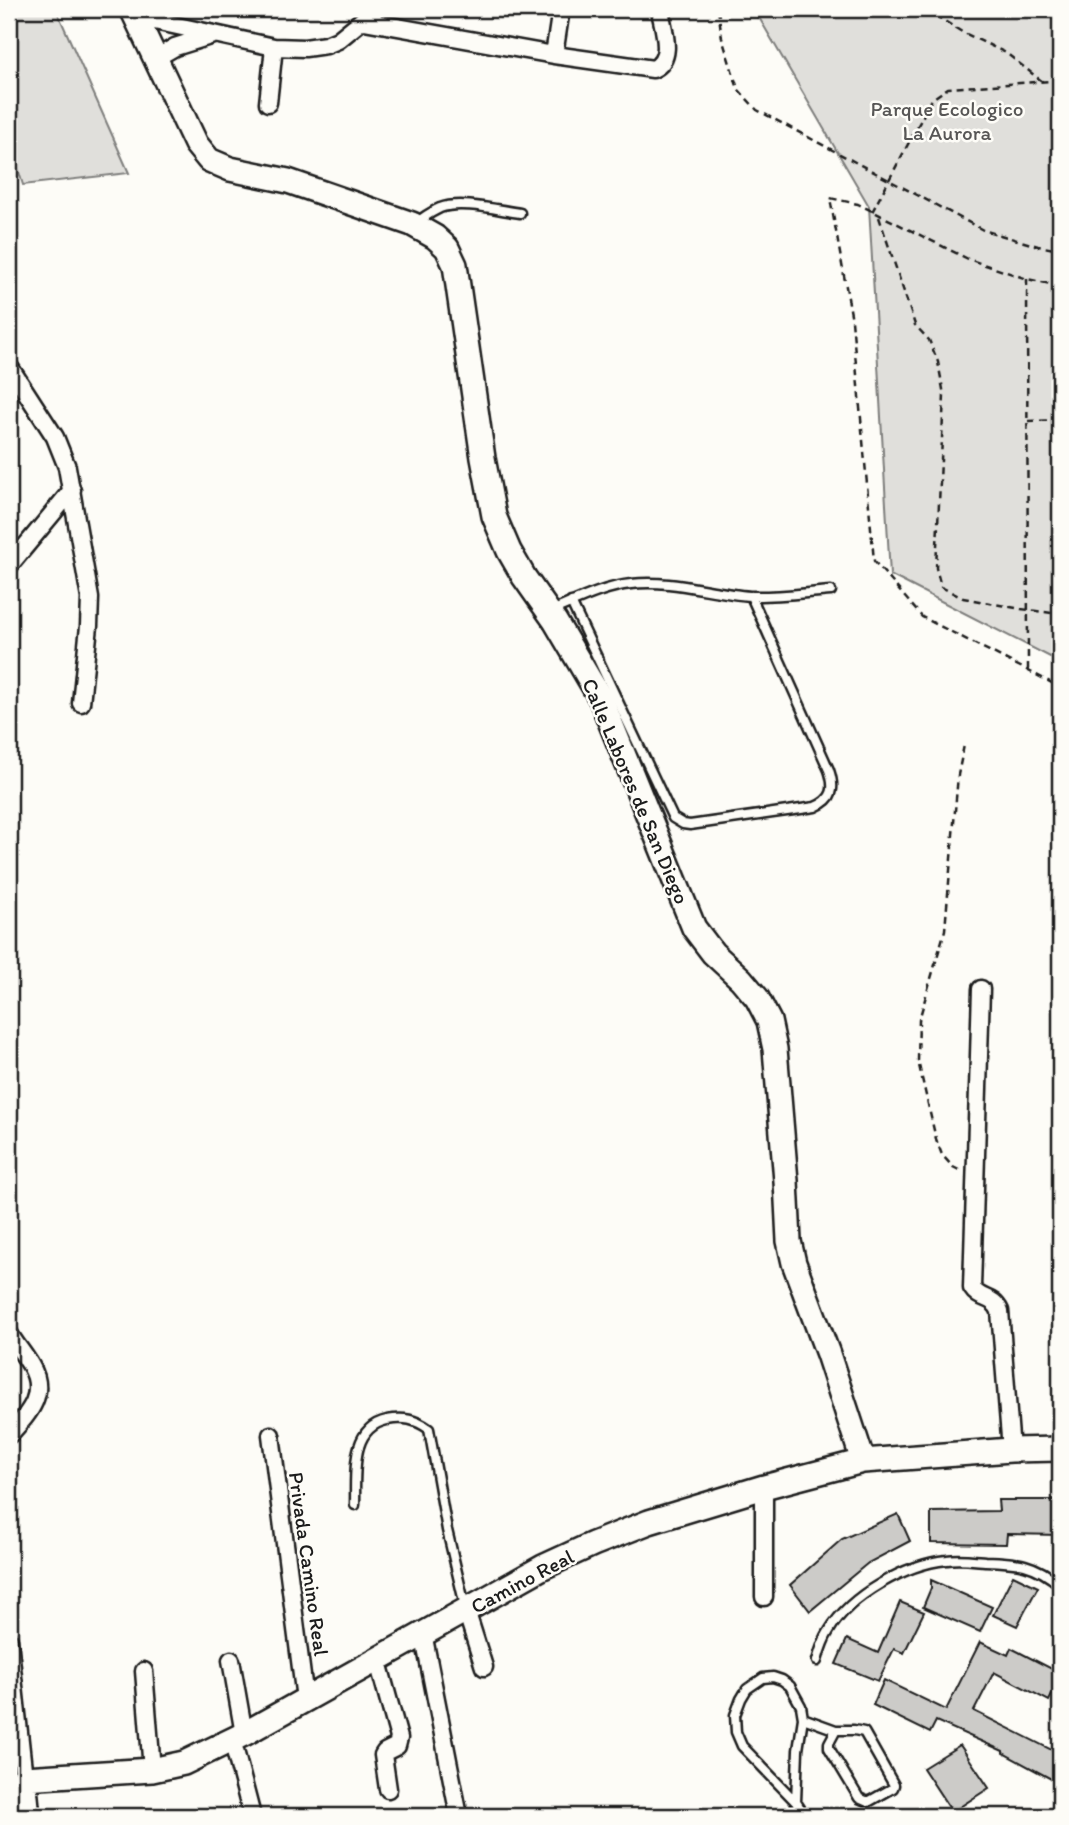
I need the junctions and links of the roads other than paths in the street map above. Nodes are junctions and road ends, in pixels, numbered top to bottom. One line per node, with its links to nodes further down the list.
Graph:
1 (376, 9): 5 (street)
2 (561, 9): 8 (street)
3 (660, 10): 8 (street)
4 (134, 13): 6 (street); 9 (street)
5 (364, 20): 7 (street); 8 (street)
6 (215, 34): 7 (street); 9 (street)
7 (274, 47): 10 (street)
8 (554, 55)
9 (156, 58): 12 (street, Calle Labores de San Diego)
10 (268, 103)
11 (520, 213): 12 (lane)
12 (412, 224): 19 (street, Calle Labores de San Diego)
13 (9, 366): 14 (street)
14 (72, 490): 15 (street); 20 (street)
15 (9, 566)
16 (831, 591): 17 (lane)
17 (751, 596): 18 (lane); 18 (lane)
18 (571, 602): 19 (lane)
19 (549, 612): 27 (street, Calle Labores de San Diego)
20 (81, 703)
21 (981, 989): 26 (street)
22 (9, 1333): 23 (street)
23 (9, 1435)
24 (271, 1435): 40 (street, Privada Camino Real)
25 (1060, 1449): 26 (street, Camino Real)
26 (1011, 1450): 27 (street, Camino Real)
27 (863, 1461): 28 (street, Camino Real)
28 (764, 1487): 31 (street); 32 (street, Camino Real)
29 (355, 1505): 32 (lane)
30 (1060, 1585): 37 (lane)
31 (764, 1597)
32 (466, 1609): 33 (street, Camino Real); 38 (street)
33 (423, 1633): 35 (street, Camino Real); 50 (street)
34 (9, 1650): 45 (street)
35 (377, 1658): 40 (street, Camino Real); 46 (street)
36 (231, 1660): 43 (street)
37 (817, 1661)
38 (484, 1667)
39 (144, 1671): 44 (street)
40 (306, 1699): 43 (street, Camino Real)
41 (803, 1718): 42 (lane); 47 (lane); 47 (lane)
42 (836, 1730): 42 (lane)
43 (238, 1736): 44 (street, Camino Real); 49 (street)
44 (152, 1770): 45 (street, Camino Real)
45 (16, 1779): 48 (street)
46 (388, 1789)
47 (796, 1802): 51 (lane)
48 (28, 1816)
49 (252, 1816)
50 (459, 1816)
51 (805, 1816)

